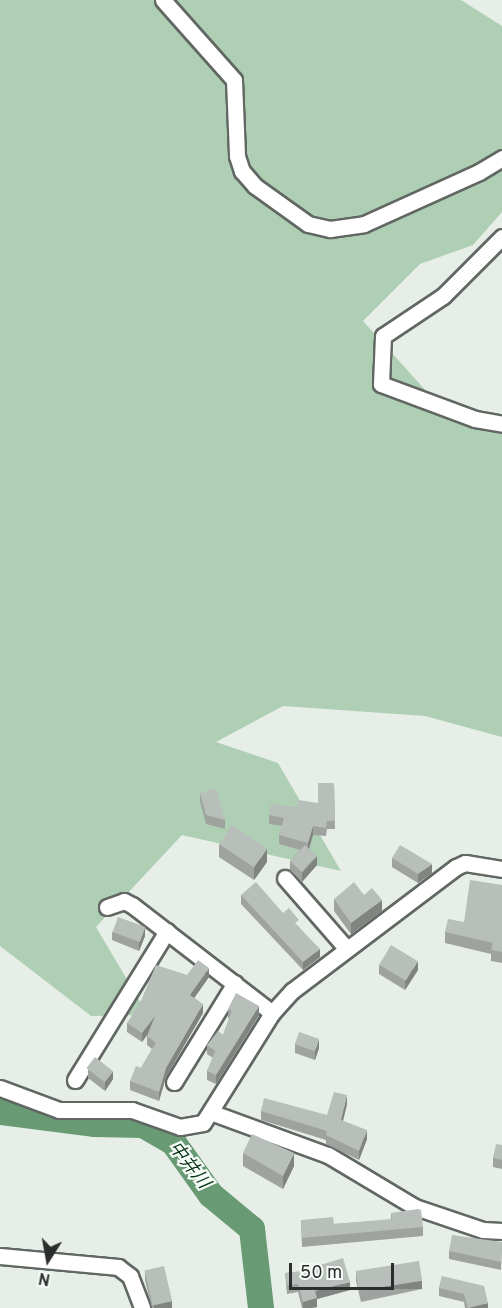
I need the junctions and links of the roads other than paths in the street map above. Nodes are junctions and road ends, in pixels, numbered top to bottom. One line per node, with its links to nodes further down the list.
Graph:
1 (163, 0): 2 (street)
2 (502, 158)
3 (502, 237): 4 (street)
4 (502, 424)
5 (502, 869): 9 (street)
6 (285, 878): 9 (street)
7 (107, 908): 8 (street)
8 (167, 931): 10 (street); 12 (street)
9 (347, 949): 11 (street)
10 (235, 983): 11 (street); 13 (street)
11 (273, 1013): 15 (street)
12 (75, 1080)
13 (174, 1082)
14 (0, 1088): 15 (street)
15 (213, 1113): 16 (street)
16 (502, 1231)
17 (0, 1256): 18 (street)
18 (142, 1308)

